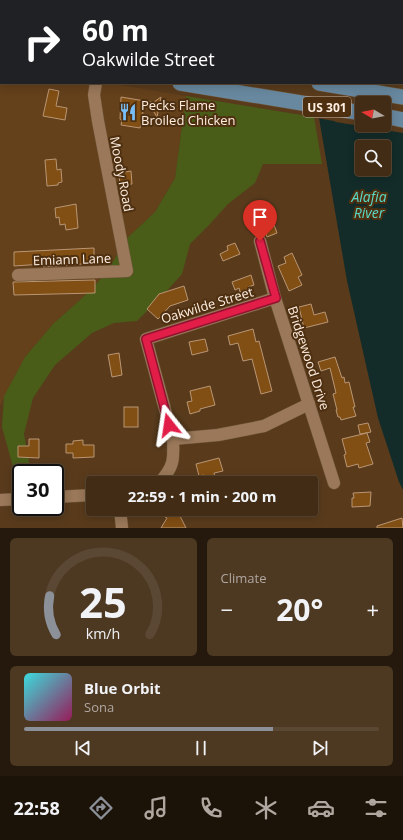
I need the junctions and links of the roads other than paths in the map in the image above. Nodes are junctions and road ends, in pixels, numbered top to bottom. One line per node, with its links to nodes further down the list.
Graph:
1 (96, 84): 9 (street, Moody Road)
2 (186, 84): 5 (main road, US 301)
3 (324, 84): 4 (main road, US 301)
4 (403, 97)
5 (355, 112)
6 (391, 117): 7 (main road)
7 (403, 120)
8 (260, 241): 11 (street, Bridgewood Drive)
9 (127, 271): 10 (street, Emiann Lane)
10 (18, 275)
11 (276, 298): 12 (street, Bridgewood Drive); 13 (street, Oakwilde Street)
12 (309, 404): 13 (street); 15 (street, Bridgewood Drive)
13 (173, 439): 14 (street)
14 (166, 476)
15 (334, 483)
16 (86, 495): 17 (street)
17 (64, 497)
18 (12, 499): 19 (street)
19 (0, 500)
20 (121, 516): 21 (street)
21 (122, 528)

